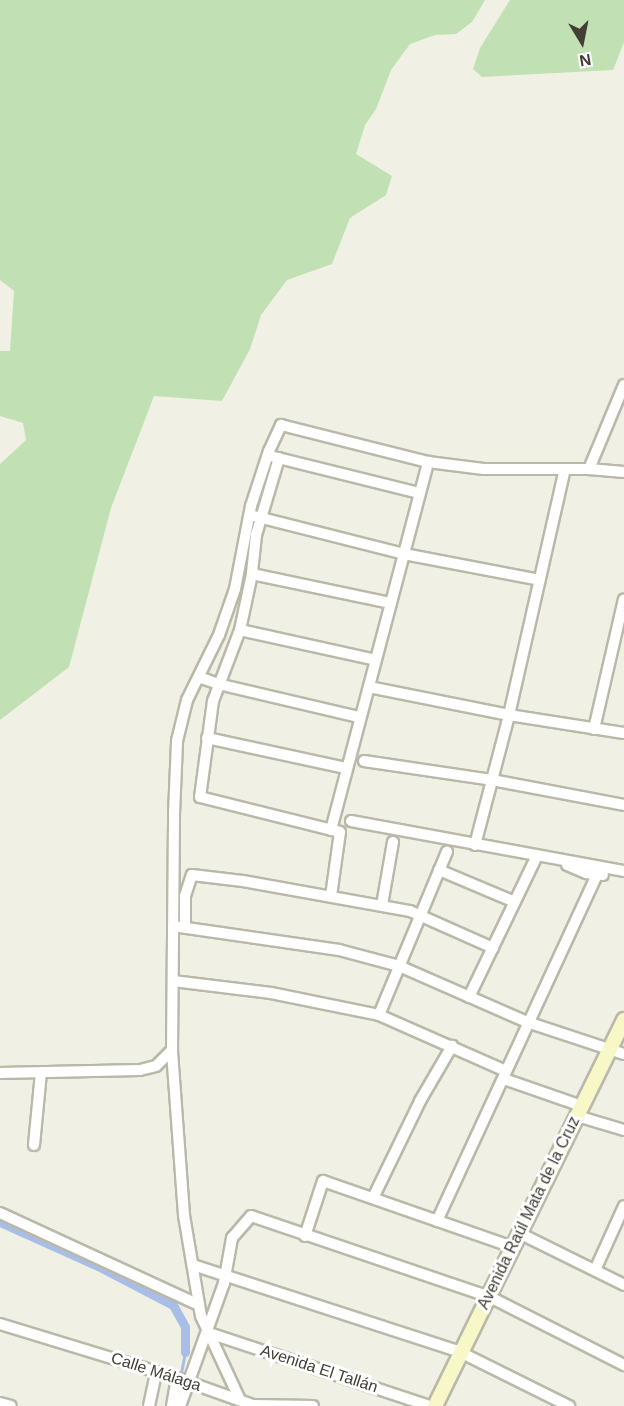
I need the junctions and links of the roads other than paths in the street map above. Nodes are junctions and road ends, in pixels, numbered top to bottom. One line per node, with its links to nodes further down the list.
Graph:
1 (624, 385): 5 (street)
2 (273, 457): 3 (street); 7 (street); 8 (street)
3 (428, 462): 4 (street); 7 (street)
4 (565, 469): 5 (street); 11 (street)
5 (589, 469): 6 (street)
6 (624, 472)
7 (419, 494): 9 (street)
8 (255, 516): 9 (street); 10 (street); 16 (street)
9 (404, 554): 11 (street); 13 (street)
10 (252, 574): 13 (street); 14 (street)
11 (540, 580): 19 (street)
12 (624, 599): 21 (street)
13 (391, 603): 15 (street)
14 (240, 630): 15 (street); 17 (street)
15 (376, 660): 18 (street)
16 (199, 677): 17 (street); 41 (street)
17 (218, 684): 20 (street); 23 (street)
18 (369, 687): 19 (street); 20 (street)
19 (509, 715): 21 (street); 26 (street)
20 (359, 717): 25 (street)
21 (594, 729): 22 (street)
22 (624, 733)
23 (207, 738): 25 (street); 29 (street)
24 (364, 762): 26 (street)
25 (346, 768): 29 (street)
26 (492, 780): 27 (street); 31 (street)
27 (624, 805)
28 (351, 821): 31 (street)
29 (331, 830): 37 (street)
30 (393, 842): 39 (street)
31 (475, 845): 34 (street)
32 (447, 852): 33 (street)
33 (439, 870): 38 (street); 40 (street)
34 (624, 871)
35 (597, 875): 36 (street); 38 (street); 49 (street)
36 (624, 876)
37 (331, 896): 39 (street); 42 (street)
38 (515, 902): 43 (street)
39 (382, 905): 40 (street)
40 (421, 914): 43 (street); 44 (street)
41 (173, 926): 42 (street); 45 (street)
42 (185, 928): 44 (street)
43 (493, 948): 46 (street)
44 (399, 966): 46 (street); 47 (street)
45 (173, 981): 47 (street); 52 (street)
46 (469, 997): 49 (street)
47 (379, 1015): 50 (street)
48 (624, 1020): 51 (street, Avenida Raúl Mata de la Cruz)
49 (527, 1022): 51 (street); 58 (street)
50 (452, 1046): 58 (street); 62 (street)
51 (610, 1049): 53 (street); 59 (street, Avenida Raúl Mata de la Cruz)
52 (172, 1050): 54 (street); 56 (street)
53 (624, 1054)
54 (140, 1070): 55 (street); 56 (street)
55 (41, 1072): 57 (street); 61 (street)
56 (173, 1072): 69 (street)
57 (0, 1073)
58 (505, 1075): 59 (street); 65 (street)
59 (579, 1111): 60 (street); 66 (street, Avenida Raúl Mata de la Cruz)
60 (624, 1130)
61 (34, 1145)
62 (373, 1198): 65 (street); 67 (street)
63 (624, 1206): 70 (street)
64 (0, 1213): 74 (street)
65 (437, 1221): 68 (street)
66 (519, 1233): 68 (street, Avenida Raúl Mata de la Cruz); 70 (street)
67 (305, 1236): 71 (street); 73 (street)
68 (512, 1247): 73 (street, Avenida Raúl Mata de la Cruz)
69 (193, 1265): 71 (street); 74 (street)
70 (595, 1270): 72 (street)
71 (225, 1275): 76 (street); 77 (street)
72 (624, 1285)
73 (488, 1296): 77 (street, Avenida Raúl Mata de la Cruz); 78 (street)
74 (199, 1305): 76 (street)
75 (0, 1324): 79 (street, Calle Málaga)
76 (208, 1333): 81 (street); 82 (street); 90 (street, Avenida El Tallán)
77 (460, 1352): 91 (street, Avenida Raúl Mata de la Cruz); 92 (street)
78 (624, 1365)
79 (156, 1372): 80 (street, Calle Málaga); 85 (street)
80 (177, 1378): 81 (street, Calle Málaga); 86 (street)
81 (188, 1382): 82 (street, Calle Málaga); 87 (street)
82 (240, 1400): 88 (street, Calle Málaga)
83 (0, 1403): 84 (street)
84 (11, 1406)
85 (149, 1406)
86 (171, 1406)
87 (180, 1406)
88 (253, 1406): 89 (street, Calle Málaga)
89 (314, 1406)
90 (430, 1406)
91 (435, 1406)
92 (569, 1406)

